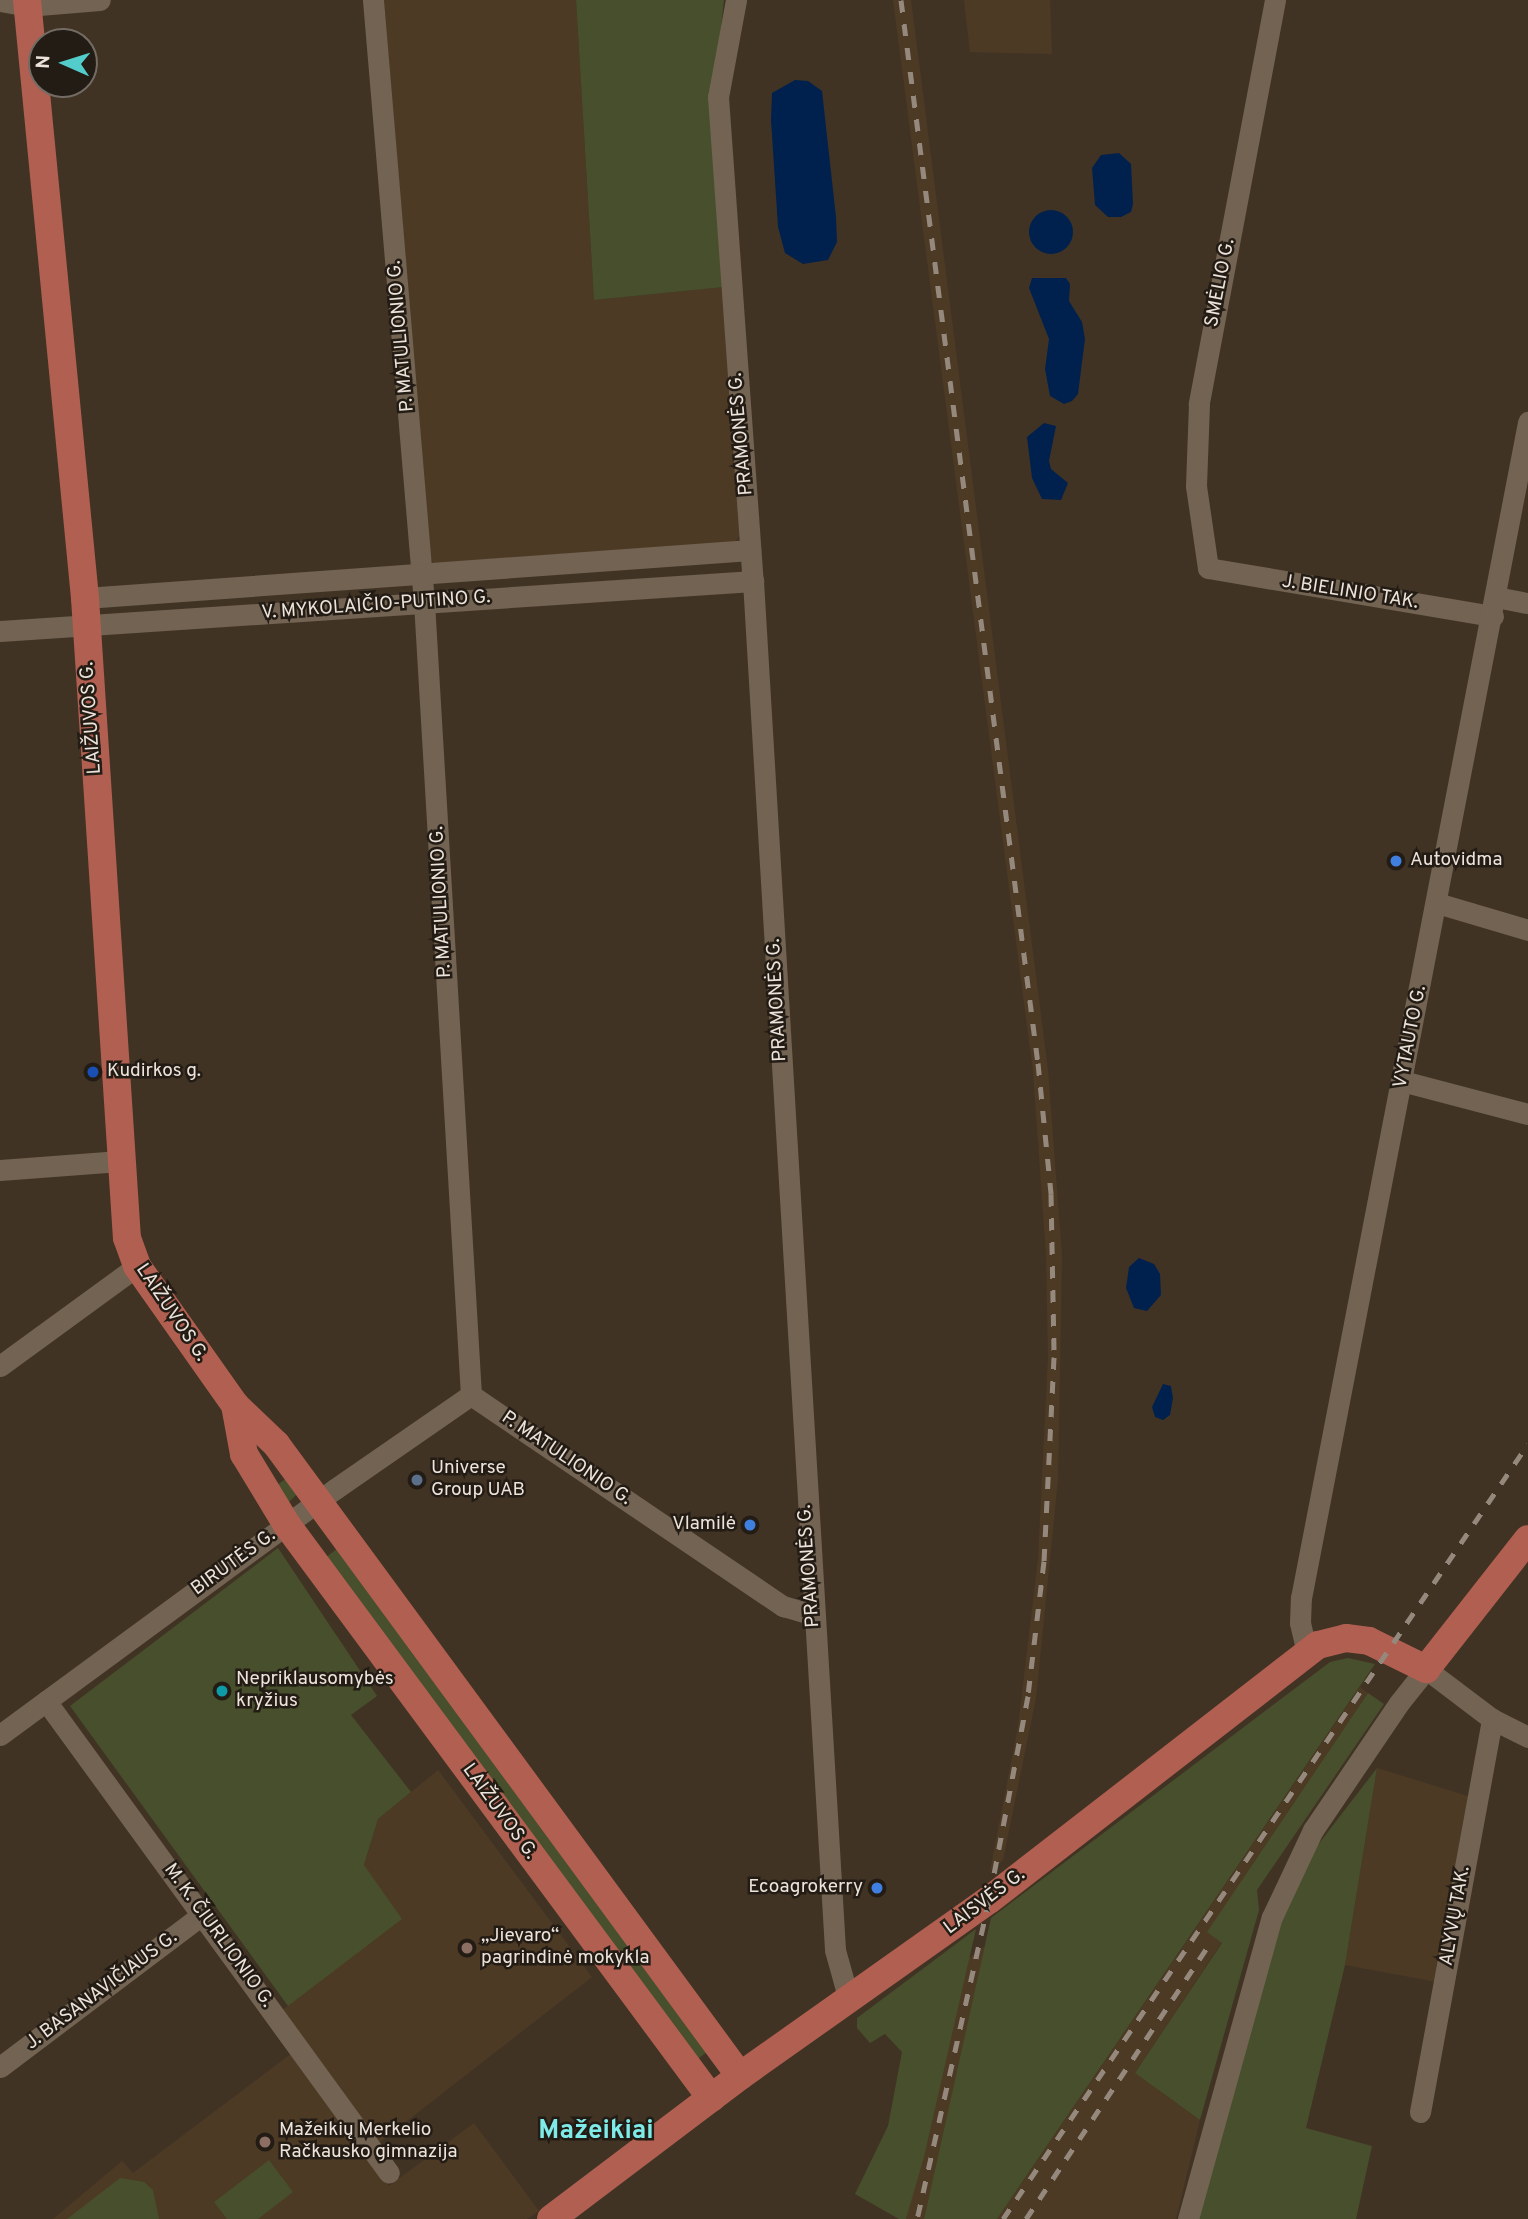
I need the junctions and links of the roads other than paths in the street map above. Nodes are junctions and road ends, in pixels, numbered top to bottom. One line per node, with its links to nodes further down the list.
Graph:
1 (100, 0): 6 (street)
2 (373, 0): 10 (street, P. MATULIONIO G.)
3 (736, 0): 8 (street, PRAMONĖS G.)
4 (1275, 0): 9 (street, SMĖLIO G.)
5 (0, 1): 6 (street)
6 (27, 3): 12 (main road, LAIŽUVOS G.)
7 (1528, 422): 15 (street, VYTAUTO G.)
8 (750, 550): 10 (street, V. MYKOLAIČIO-PUTINO G.); 11 (street, PRAMONĖS G.)
9 (1208, 568): 15 (street, J. BIELINIO TAK.)
10 (422, 573): 12 (street, V. MYKOLAIČIO-PUTINO G.); 13 (street, P. MATULIONIO G.)
11 (752, 580): 13 (street, V. MYKOLAIČIO-PUTINO G.); 31 (street, PRAMONĖS G.)
12 (85, 598): 16 (main road, LAIŽUVOS G.)
13 (424, 602): 16 (street, V. MYKOLAIČIO-PUTINO G.); 26 (street, P. MATULIONIO G.)
14 (1528, 603): 15 (street, J. BIELINIO TAK.)
15 (1494, 606): 18 (street, VYTAUTO G.)
16 (87, 626): 17 (street, V. MYKOLAIČIO-PUTINO G.); 22 (main road, LAIŽUVOS G.)
17 (0, 631)
18 (1437, 903): 19 (street); 20 (street, VYTAUTO G.)
19 (1528, 930)
20 (1402, 1081): 21 (street); 32 (street, VYTAUTO G.)
21 (1528, 1114)
22 (120, 1161): 23 (street); 24 (main road, LAIŽUVOS G.)
23 (0, 1170)
24 (137, 1266): 25 (street); 27 (main road, LAIŽUVOS G.)
25 (0, 1366)
26 (471, 1395): 28 (street, BIRUTĖS G.); 31 (street, P. MATULIONIO G.)
27 (234, 1405): 28 (main road, LAIŽUVOS G.); 29 (main road, LAIŽUVOS G.)
28 (317, 1502): 29 (street, BIRUTĖS G.); 41 (main road, LAIŽUVOS G.)
29 (287, 1525): 34 (street, BIRUTĖS G.); 42 (main road, LAIŽUVOS G.)
30 (1528, 1539): 33 (main road)
31 (814, 1615): 39 (street, PRAMONĖS G.)
32 (1307, 1653): 33 (main road, LAISVĖS G.); 39 (main road, LAISVĖS G.)
33 (1426, 1669): 35 (street); 46 (street)
34 (46, 1701): 36 (street, BIRUTĖS G.); 38 (street, M. K. ČIURLIONIO G.)
35 (1492, 1719): 37 (street); 43 (street, ALYVŲ TAK.)
36 (0, 1735)
37 (1528, 1737)
38 (204, 1914): 40 (street, J. BASANAVIČIAUS G.); 44 (street, M. K. ČIURLIONIO G.)
39 (849, 2000): 41 (main road, LAISVĖS G.)
40 (0, 2067)
41 (740, 2076): 42 (main road, LAISVĖS G.)
42 (711, 2098): 45 (main road, LAISVĖS G.)
43 (1420, 2112)
44 (389, 2173)
45 (551, 2219)
46 (1188, 2219)

